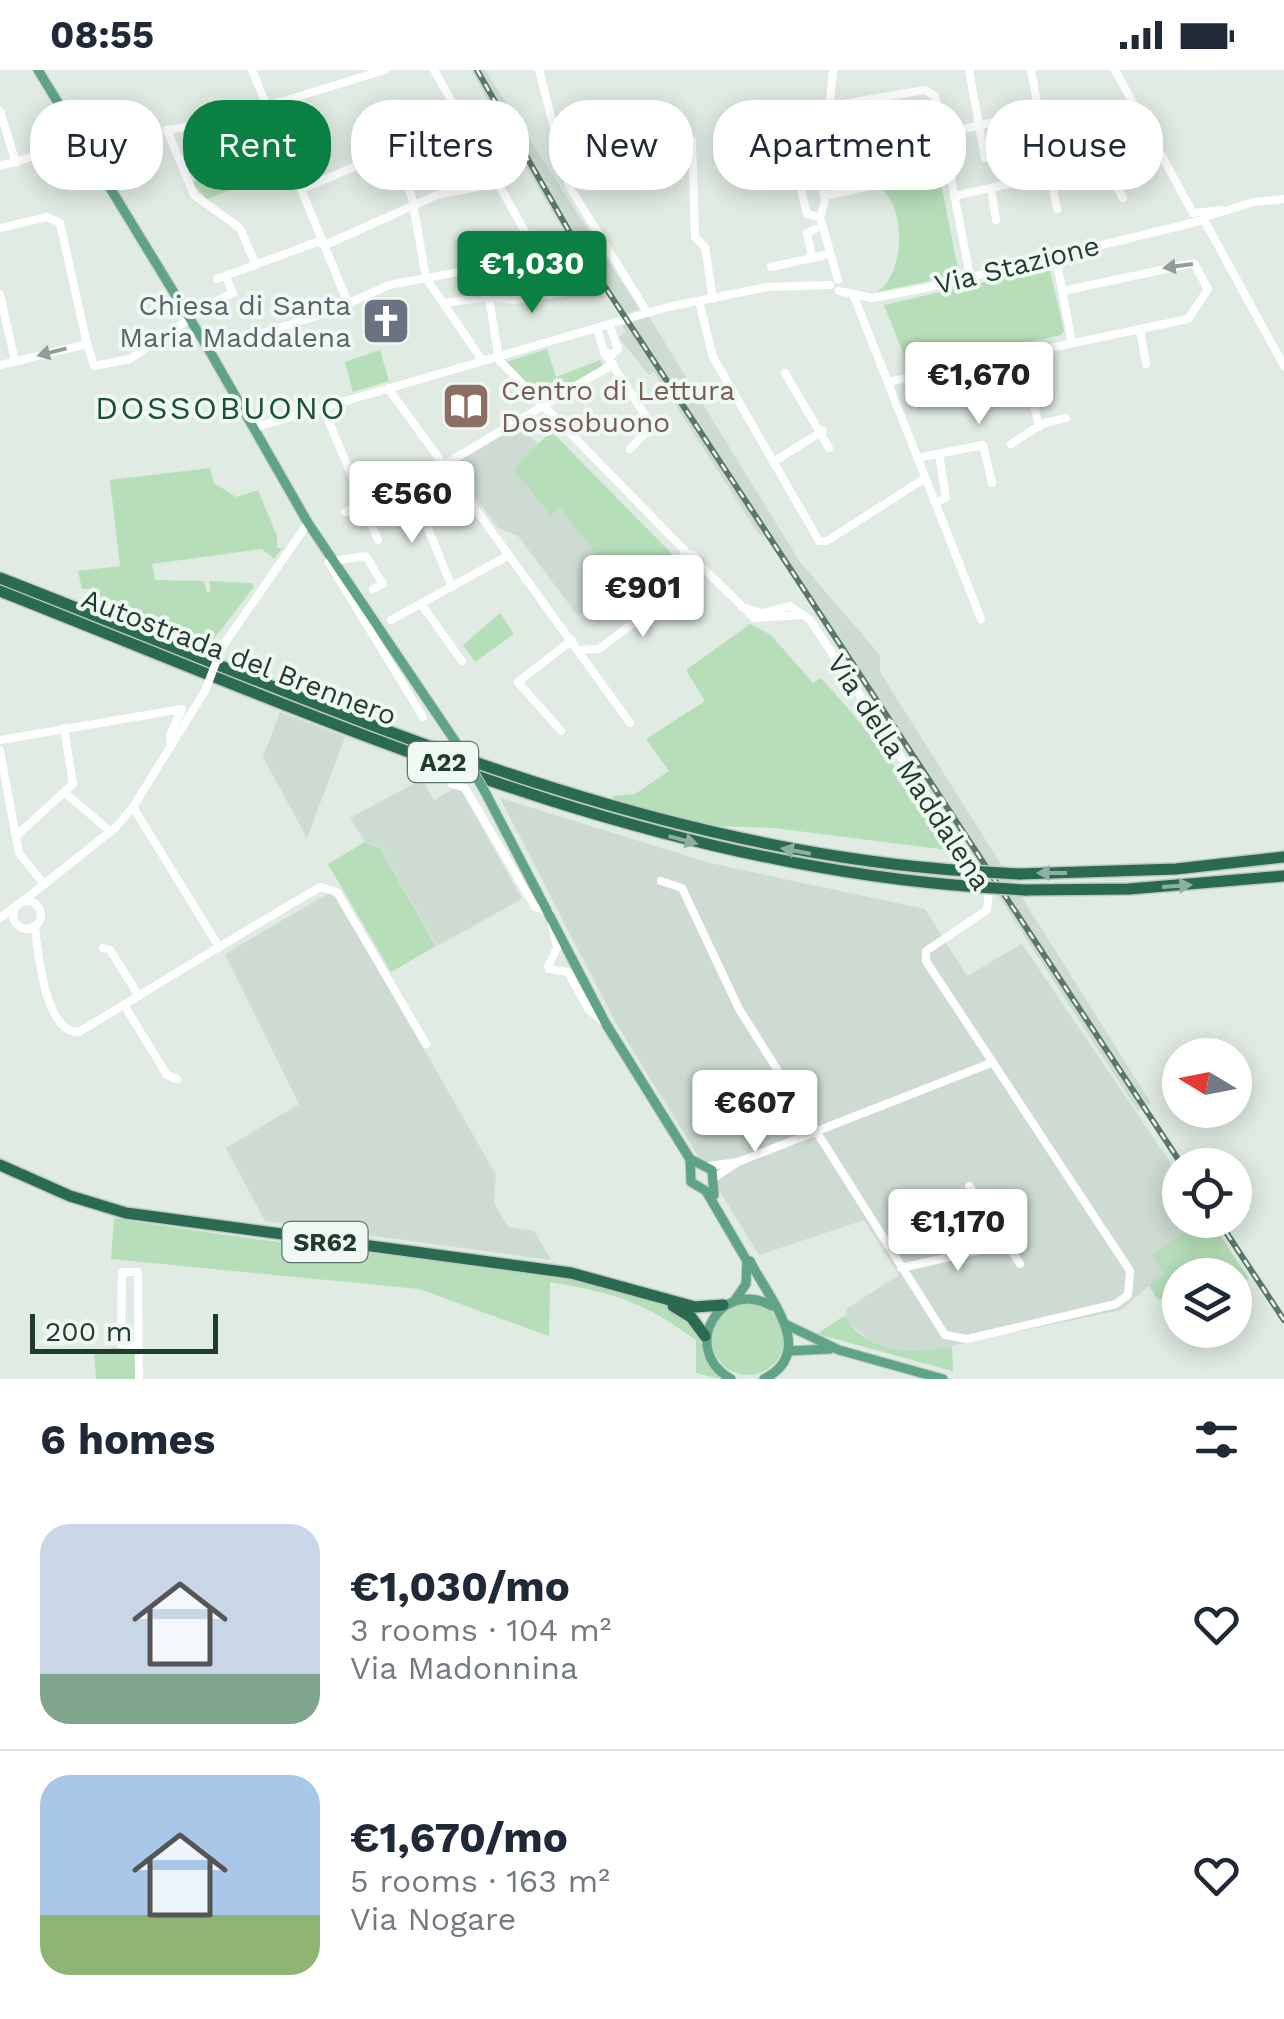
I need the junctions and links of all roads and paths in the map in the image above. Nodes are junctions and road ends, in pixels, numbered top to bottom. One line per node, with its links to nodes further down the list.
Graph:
1 (38, 70): 10 (main road)
2 (252, 70): 11 (street)
3 (386, 70): 12 (street)
4 (434, 70): 13 (street)
5 (539, 70): 19 (street)
6 (833, 70): 14 (street)
7 (969, 70): 21 (street)
8 (1031, 70): 17 (street)
9 (1116, 70): 51 (street)
10 (56, 100)
11 (265, 100)
12 (288, 100)
13 (451, 100)
14 (827, 100)
15 (868, 100): 16 (street)
16 (936, 100)
17 (1037, 100)
18 (0, 111): 26 (street)
19 (549, 111)
20 (986, 124): 21 (street)
21 (979, 126): 23 (street); 24 (street)
22 (183, 128): 28 (street)
23 (966, 129)
24 (985, 158)
25 (30, 159): 26 (street)
26 (16, 163): 27 (street)
27 (0, 166)
28 (183, 168)
29 (693, 172): 72 (street)
30 (986, 189): 46 (street)
31 (111, 190): 77 (main road)
32 (192, 190): 61 (street)
33 (303, 190): 56 (street)
34 (408, 190): 49 (street)
35 (462, 190): 49 (street)
36 (502, 190): 64 (street)
37 (571, 190): 76 (street)
38 (801, 190): 52 (street)
39 (823, 190): 45 (street)
40 (852, 190): 45 (street)
41 (953, 190): 46 (street)
42 (991, 190): 53 (street)
43 (1054, 190): 50 (street)
44 (1119, 190): 47 (street)
45 (824, 196): 52 (street)
46 (954, 196): 63 (street)
47 (1123, 198)
48 (1284, 199): 51 (street)
49 (414, 208): 56 (street); 64 (street)
50 (1058, 209)
51 (1199, 215): 59 (street, Via Stazione); 92 (street)
52 (820, 217): 57 (street)
53 (996, 220)
54 (0, 228): 82 (street)
55 (815, 229): 58 (street)
56 (325, 244): 61 (street); 74 (street)
57 (830, 254): 58 (street); 66 (street)
58 (812, 258): 60 (street)
59 (1056, 258): 63 (street, Via Stazione); 68 (street)
60 (796, 263): 62 (street); 65 (street)
61 (256, 265): 77 (street)
62 (771, 267)
63 (970, 276): 70 (street, Via Stazione)
64 (426, 278): 74 (street); 75 (street)
65 (800, 284): 66 (street, Via Stazione); 72 (street, Via Stazione)
66 (834, 284): 70 (street, Via Stazione)
67 (572, 291): 71 (street)
68 (1063, 291): 80 (street, one-way to 68); 81 (street)
69 (0, 294): 88 (street)
70 (853, 294): 94 (street)
71 (489, 298): 75 (street); 86 (street)
72 (712, 298): 73 (street, Via Stazione)
73 (699, 301): 76 (street, Via Stazione); 107 (street)
74 (348, 303): 83 (street)
75 (443, 303): 87 (street)
76 (648, 312): 78 (street, Via Stazione)
77 (188, 317): 82 (street); 83 (main road)
78 (609, 324): 79 (street, Via Stazione); 84 (street)
79 (596, 328): 84 (street); 86 (street, Via Stazione)
80 (1140, 330): 81 (street); 90 (street)
81 (1072, 343): 85 (street)
82 (87, 344): 88 (street, one-way to 88)
83 (209, 350): 100 (main road)
84 (604, 352): 89 (street)
85 (1022, 352): 94 (street); 99 (street)
86 (498, 356): 87 (street, Via Stazione); 96 (street)
87 (482, 360): 95 (street, Via Stazione)
88 (15, 362): 91 (street)
89 (613, 364): 96 (street); 104 (street)
90 (1146, 364)
91 (0, 365)
92 (1284, 366)
93 (785, 372): 101 (street)
94 (888, 382): 106 (street)
95 (388, 388): 97 (street, Via Stazione); 108 (street)
96 (542, 405): 108 (street); 119 (street)
97 (323, 407): 100 (street, Via Stazione); 113 (street)
98 (1066, 418): 99 (street)
99 (1039, 427): 102 (street)
100 (254, 428): 115 (main road)
101 (823, 431): 103 (street); 107 (street)
102 (1011, 444)
103 (828, 448)
104 (630, 449)
105 (939, 454): 106 (street); 110 (street); 112 (street)
106 (917, 458): 109 (street)
107 (773, 462): 109 (street)
108 (443, 466): 111 (street); 117 (street)
109 (925, 478): 112 (street)
110 (992, 483)
111 (410, 486): 113 (street); 121 (street)
112 (936, 502): 125 (street)
113 (363, 503): 114 (street); 116 (street)
114 (345, 512)
115 (310, 526): 118 (main road); 135 (street, bridge)
116 (378, 540)
117 (509, 554): 121 (street); 127 (street)
118 (332, 559): 122 (street); 130 (street); 148 (main road, bridge)
119 (687, 566): 128 (street); 160 (street, Via della Maddalena)
120 (0, 578): 142 (highway, Autostrada del Brennero / A22, one-way to 120, bridge)
121 (452, 587): 124 (street)
122 (373, 589)
123 (0, 591): 143 (highway, Autostrada del Brennero / A22, one-way to 143, bridge)
124 (421, 604): 126 (street); 129 (street)
125 (981, 619)
126 (392, 620)
127 (572, 640): 128 (street); 133 (street)
128 (580, 650): 131 (street)
129 (462, 661)
130 (423, 717)
131 (630, 723)
132 (64, 728): 134 (street); 135 (street); 138 (street)
133 (561, 731)
134 (0, 740)
135 (171, 746): 139 (street)
136 (0, 752): 141 (street)
137 (452, 784): 148 (street)
138 (64, 792): 140 (street); 141 (street)
139 (133, 807): 140 (street); 153 (street)
140 (111, 832): 145 (street)
141 (16, 836): 145 (street)
142 (1284, 857)
143 (1284, 876)
144 (661, 881): 162 (street)
145 (44, 884): 146 (street); 147 (street)
146 (34, 903): 147 (street); 151 (street)
147 (20, 904): 149 (street); 150 (street)
148 (550, 914): 154 (main road); 155 (street)
149 (0, 922): 150 (street)
150 (15, 923): 151 (street)
151 (31, 928): 157 (street)
152 (103, 948): 156 (street)
153 (219, 948): 156 (street); 159 (street)
154 (570, 956): 155 (street); 158 (main road)
155 (549, 968): 158 (street)
156 (138, 996): 157 (street)
157 (124, 1005): 161 (street)
158 (606, 1024): 164 (main road)
159 (426, 1044)
160 (991, 1063): 162 (street); 171 (street)
161 (177, 1079)
162 (816, 1133): 163 (street); 171 (street)
163 (738, 1162): 164 (street); 166 (street)
164 (698, 1164): 166 (main road); 168 (main road)
165 (0, 1165): 172 (highway, SR62)
166 (713, 1179): 168 (main road); 174 (main road)
167 (969, 1186): 169 (street)
168 (702, 1188): 173 (main road)
169 (1006, 1244): 170 (street); 171 (street)
170 (1020, 1264)
171 (901, 1268)
172 (656, 1297): 173 (highway, SR62); 176 (highway, SR62)
173 (729, 1302): 174 (main road, SR62); 176 (main road)
174 (772, 1306): 175 (main road)
175 (787, 1325): 178 (main road); 179 (main road)
176 (706, 1336): 180 (main road, SR62)
177 (138, 1346): 177 (street); 181 (street)
178 (839, 1350): 179 (main road); 184 (main road)
179 (786, 1356): 182 (main road); 183 (main road)
180 (726, 1377)
181 (139, 1379)
182 (764, 1379)
183 (788, 1379)
184 (944, 1379)

